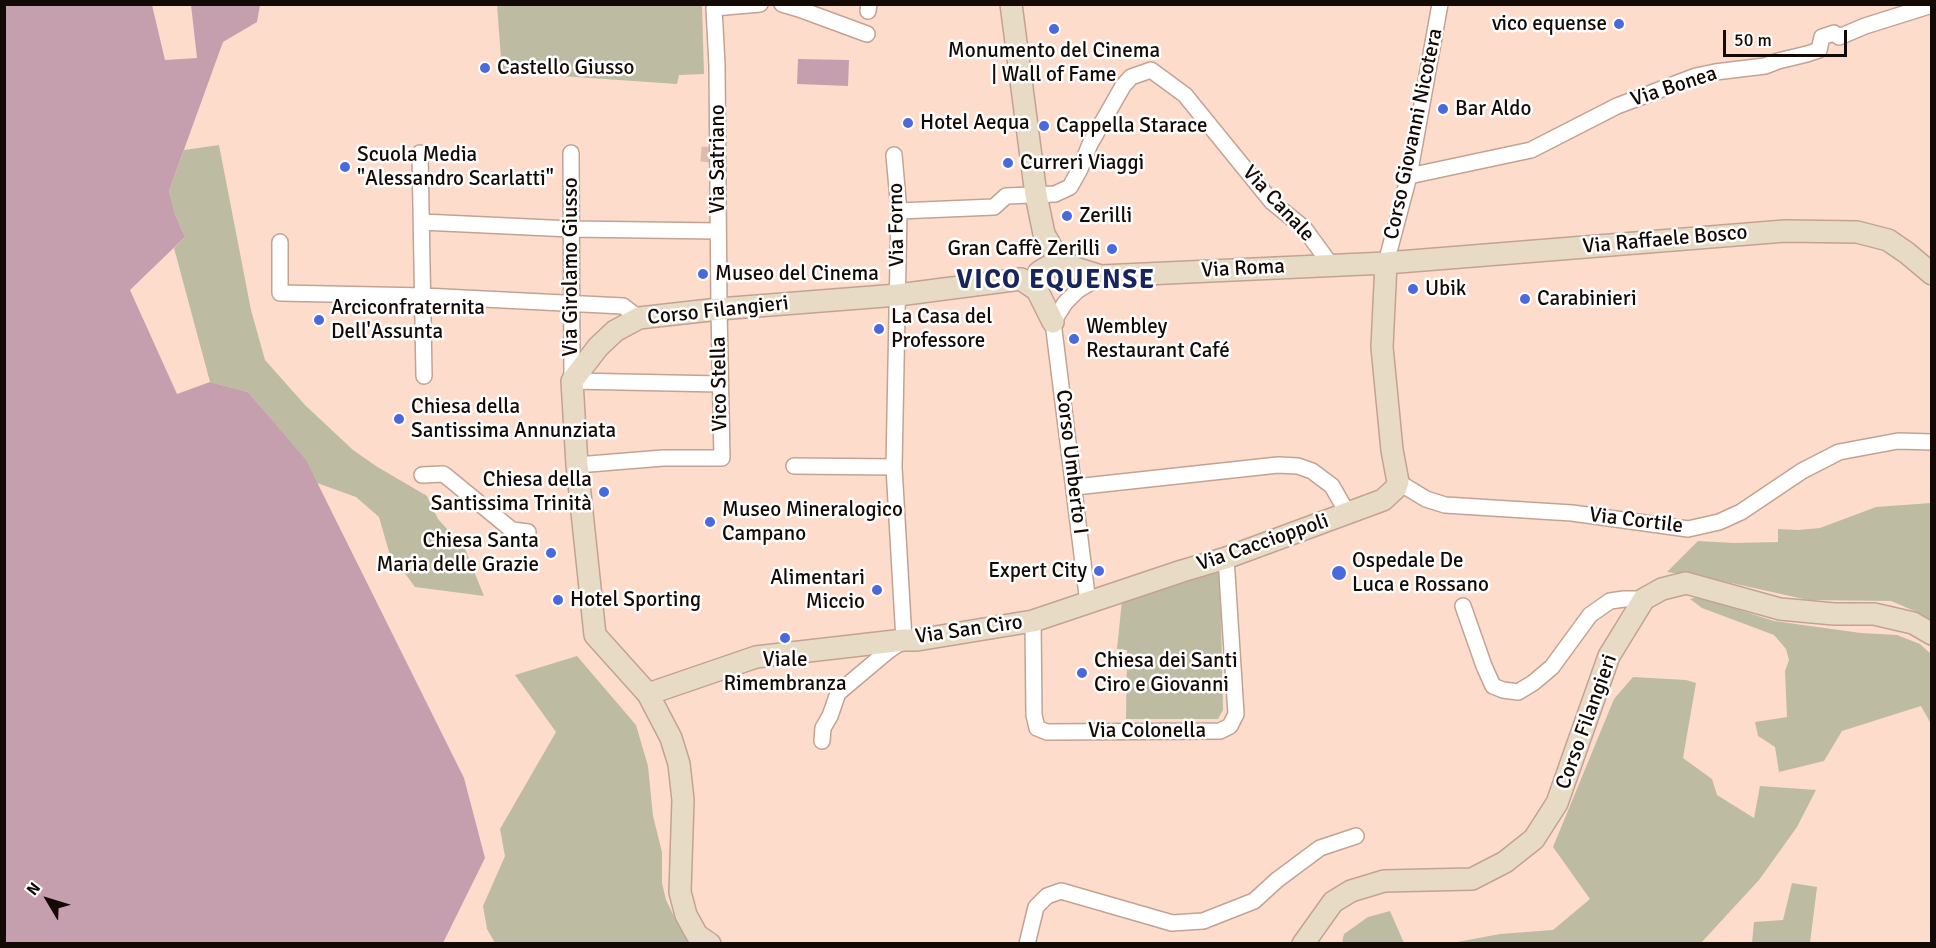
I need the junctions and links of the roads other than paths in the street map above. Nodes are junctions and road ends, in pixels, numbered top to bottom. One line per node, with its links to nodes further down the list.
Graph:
1 (760, 4): 15 (street, Via Satriano)
2 (782, 4): 6 (street)
3 (1011, 4): 11 (street)
4 (1440, 4): 10 (street, Corso Giovanni Nicotera)
5 (1932, 5): 10 (street, Via Bonea)
6 (867, 34)
7 (420, 153): 13 (street)
8 (571, 153): 14 (street, Via Girolamo Giusso)
9 (894, 155): 12 (street, Via Forno)
10 (1409, 176): 18 (street, Corso Giovanni Nicotera)
11 (1036, 195): 12 (street); 16 (street); 19 (street, Via Canale)
12 (899, 211): 24 (street, Via Forno)
13 (422, 222): 14 (street); 25 (street)
14 (571, 229): 15 (street); 26 (street, Via Girolamo Giusso)
15 (718, 231): 27 (street, Via Satriano)
16 (1044, 234): 20 (street); 23 (street)
17 (280, 242): 25 (street)
18 (1386, 263): 19 (street, Via Roma); 21 (street, Via Raffaele Bosco); 38 (street)
19 (1331, 265): 22 (street, Via Roma)
20 (1075, 268): 22 (street, Via Roma); 23 (street)
21 (1932, 274)
22 (1101, 276): 29 (street)
23 (1029, 284): 24 (street, Corso Filangieri); 29 (street)
24 (898, 295): 27 (street, Corso Filangieri); 36 (street, Via San Ciro)
25 (424, 297): 26 (street); 30 (street)
26 (571, 303): 28 (street); 31 (street, Via Girolamo Giusso)
27 (719, 309): 28 (street, Corso Filangieri); 32 (street, Vico Stella)
28 (639, 318): 31 (street, Corso Filangieri)
29 (1053, 322): 39 (street, Corso Umberto I)
30 (424, 376)
31 (572, 381): 32 (street); 34 (street)
32 (720, 384): 34 (street, Vico Stella)
33 (1932, 442): 38 (street, Via Cortile)
34 (577, 465): 49 (street)
35 (794, 466): 36 (street)
36 (894, 467): 48 (street, Via San Ciro)
37 (422, 476): 41 (street)
38 (1398, 482): 40 (street, Via Caccioppoli)
39 (1075, 487): 40 (street); 44 (street, Corso Umberto I)
40 (1348, 514): 42 (street, Via Caccioppoli)
41 (528, 532)
42 (1226, 558): 44 (street, Via Caccioppoli); 46 (street, Via Colonella)
43 (1644, 599): 45 (street); 47 (street); 54 (street, Corso Filangieri)
44 (1088, 603): 46 (street, Via San Ciro)
45 (1463, 606)
46 (1033, 621): 48 (street, Via San Ciro)
47 (1932, 634)
48 (904, 640): 49 (street); 50 (street)
49 (648, 694): 52 (street)
50 (822, 741)
51 (1356, 837): 53 (street)
52 (710, 944)
53 (1027, 944)
54 (1303, 944)

